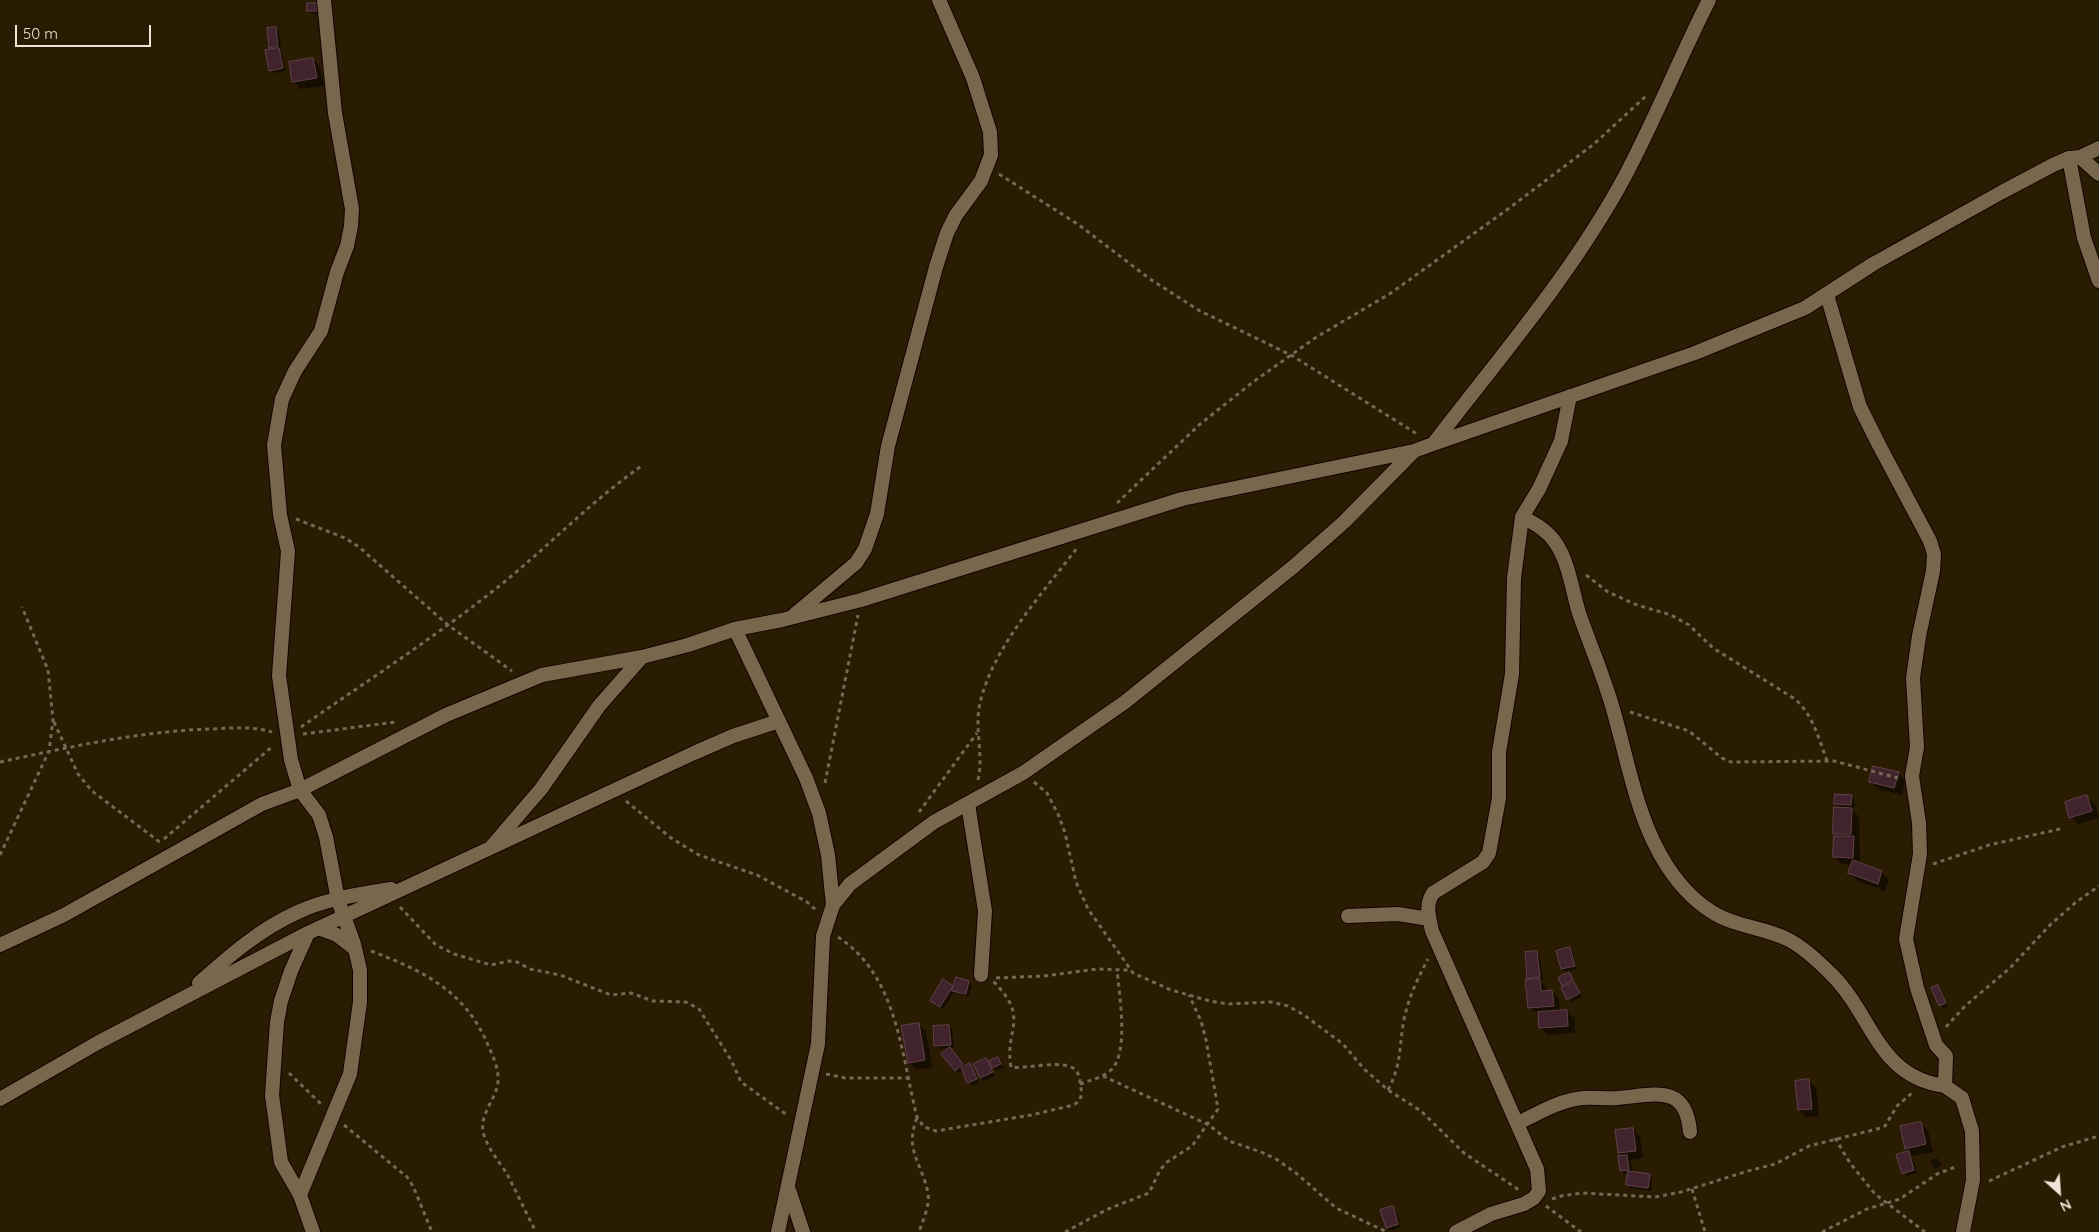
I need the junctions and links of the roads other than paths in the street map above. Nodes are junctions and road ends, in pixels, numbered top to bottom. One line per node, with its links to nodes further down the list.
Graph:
1 (324, 0): 17 (street)
2 (939, 0): 13 (street)
3 (1709, 0): 10 (street)
4 (2099, 148): 5 (street)
5 (2075, 158): 6 (street); 7 (street); 8 (street)
6 (2099, 174)
7 (2099, 281)
8 (1826, 295): 9 (street); 31 (street)
9 (1570, 396): 10 (street); 12 (street)
10 (1433, 444): 11 (street)
11 (1414, 451): 13 (street); 18 (street)
12 (1522, 517): 25 (street); 31 (street)
13 (792, 617): 14 (street)
14 (735, 629): 15 (street); 16 (street)
15 (642, 657): 17 (street); 19 (street)
16 (779, 721): 19 (street); 22 (street)
17 (300, 790): 21 (street); 27 (street)
18 (970, 803): 22 (street); 29 (street)
19 (488, 850): 20 (street)
20 (410, 886): 21 (street); 24 (street)
21 (338, 900): 24 (street); 30 (street)
22 (833, 905): 35 (street)
23 (1348, 916): 25 (street)
24 (343, 917): 26 (street); 28 (street)
25 (1431, 925): 33 (street)
26 (313, 931): 28 (street); 30 (street); 36 (street)
27 (0, 945)
28 (355, 947): 36 (street)
29 (986, 977)
30 (185, 996): 32 (street)
31 (1945, 1086): 41 (street)
32 (0, 1099)
33 (1518, 1123): 34 (street); 40 (street)
34 (1690, 1132)
35 (788, 1188): 38 (street); 39 (street)
36 (300, 1195): 37 (street)
37 (313, 1232)
38 (778, 1232)
39 (803, 1232)
40 (1456, 1232)
41 (1963, 1232)

